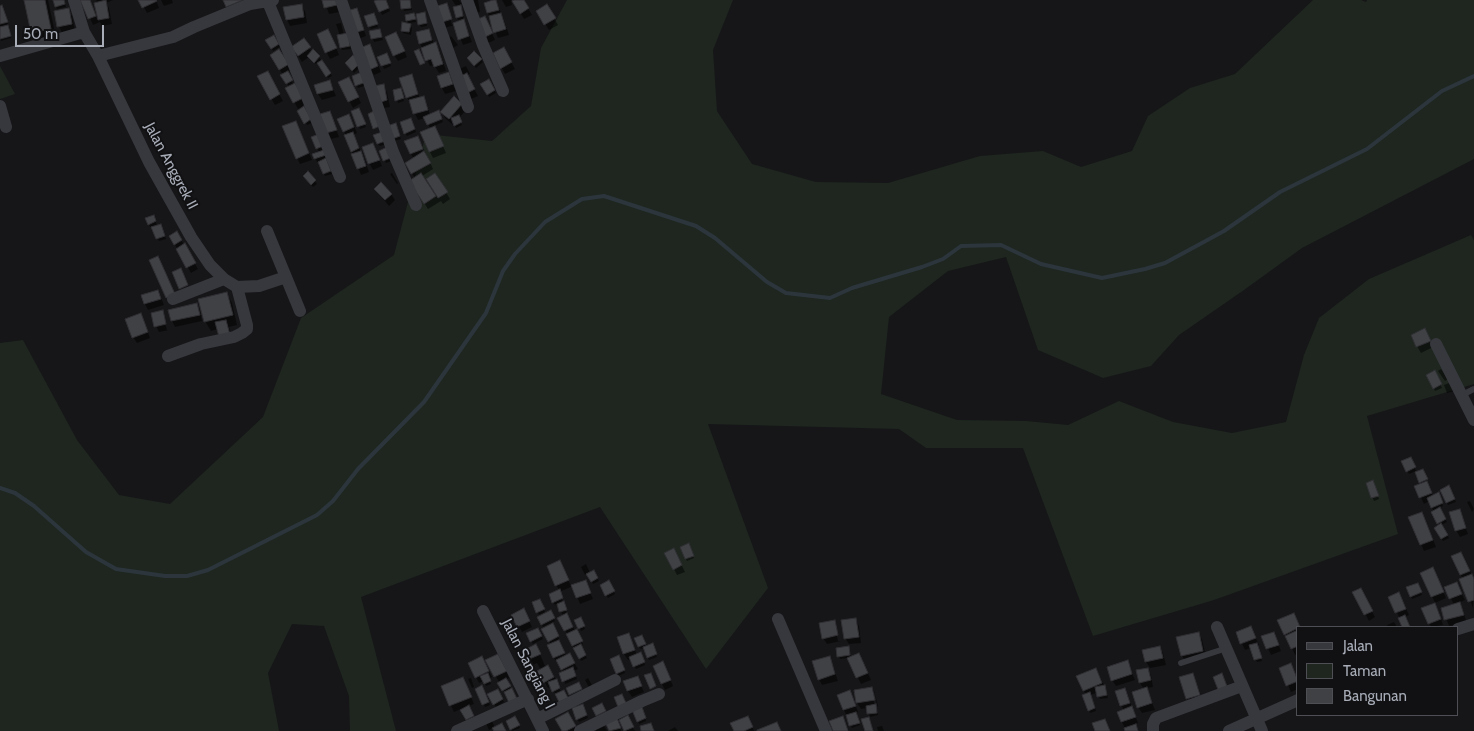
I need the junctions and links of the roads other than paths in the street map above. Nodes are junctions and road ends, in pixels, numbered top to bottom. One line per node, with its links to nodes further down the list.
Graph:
1 (74, 0): 6 (street, Jalan Anggrek II)
2 (341, 0): 14 (street)
3 (430, 0): 11 (street)
4 (466, 0): 9 (street)
5 (270, 1): 8 (street); 13 (street)
6 (84, 32): 7 (street); 8 (street, Jalan Anggrek II)
7 (0, 56)
8 (98, 56): 17 (street, Jalan Anggrek II)
9 (503, 91)
10 (0, 106): 12 (street)
11 (468, 106)
12 (6, 127)
13 (340, 177)
14 (416, 205)
15 (267, 231): 16 (street)
16 (286, 277): 18 (street); 20 (street)
17 (224, 279): 18 (street, Jalan Anggrek II); 19 (street)
18 (237, 287): 22 (street)
19 (173, 299)
20 (300, 311)
21 (1436, 344): 24 (street)
22 (168, 356)
23 (1474, 389): 24 (lane)
24 (1462, 395): 25 (street)
25 (1474, 420)
26 (483, 611): 36 (street, Jalan Sangiang I)
27 (778, 619): 43 (street)
28 (1474, 624): 30 (street)
29 (1217, 627): 31 (street)
30 (1459, 629)
31 (1227, 648): 32 (lane); 34 (street)
32 (1181, 663)
33 (614, 680): 38 (street)
34 (1242, 686): 39 (street); 44 (street)
35 (659, 694): 42 (street)
36 (528, 699): 38 (street, Jalan Sangiang I); 40 (street)
37 (1296, 701): 39 (street)
38 (538, 719): 41 (street, Jalan Sangiang I)
39 (1259, 725): 45 (street)
40 (457, 730)
41 (543, 731)
42 (580, 731)
43 (826, 731)
44 (1153, 731)
45 (1229, 731)

